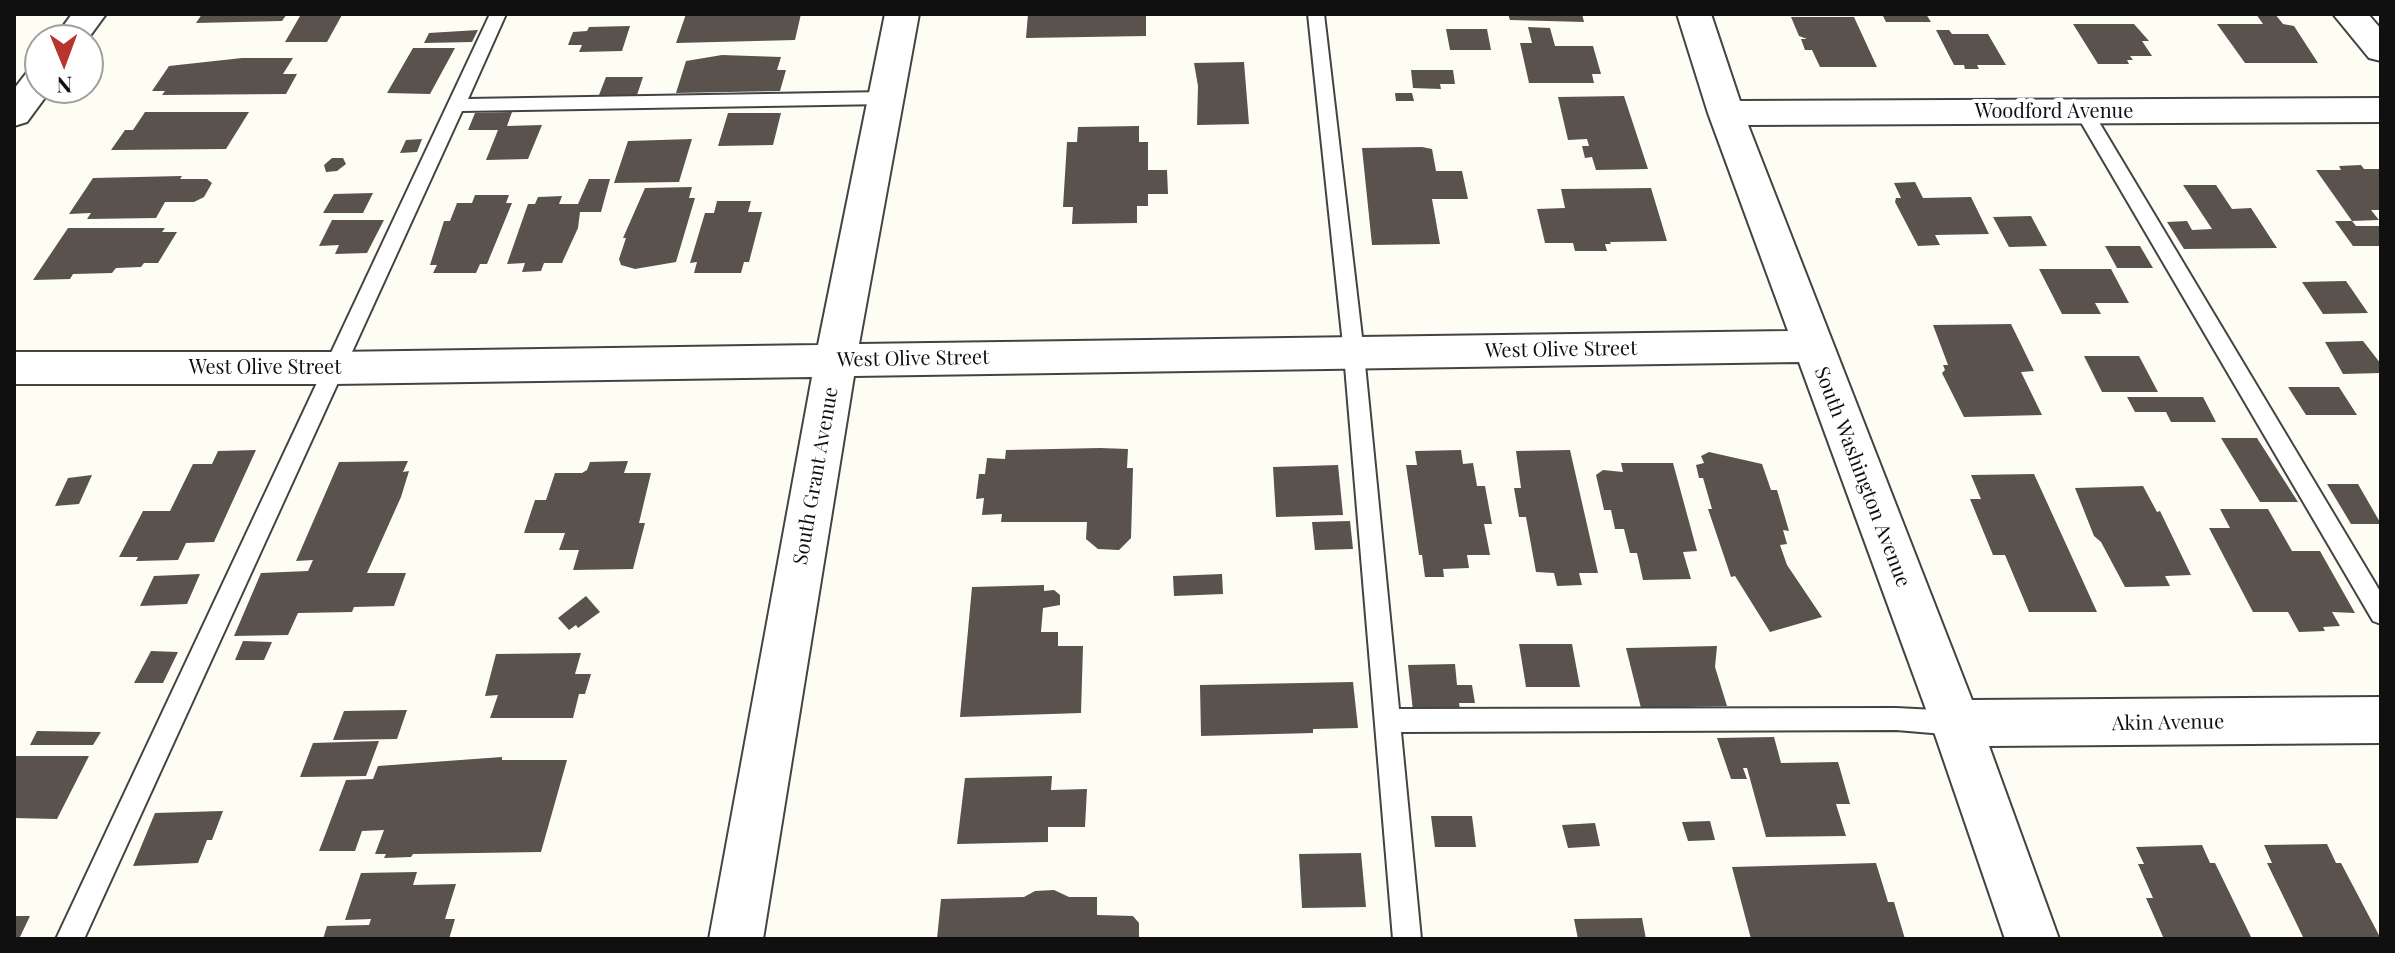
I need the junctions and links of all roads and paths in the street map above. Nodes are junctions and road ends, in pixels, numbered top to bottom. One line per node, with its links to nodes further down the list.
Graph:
1 (498, 14): 8 (lane)
2 (902, 14): 7 (street, South Grant Avenue)
3 (1316, 14): 13 (lane)
4 (1694, 14): 11 (street, South Washington Avenue)
5 (2350, 14): 6 (street)
6 (2381, 50)
7 (886, 98): 8 (lane); 14 (street, South Grant Avenue)
8 (455, 105): 16 (lane)
9 (2381, 110): 10 (street, Woodford Avenue)
10 (2084, 112): 11 (street, Woodford Avenue); 17 (lane)
11 (1726, 113): 12 (street, South Washington Avenue)
12 (1812, 346): 13 (street, West Olive Street); 20 (street, South Washington Avenue)
13 (1354, 354): 14 (street, West Olive Street); 19 (lane)
14 (836, 360): 16 (street, West Olive Street); 22 (street, South Grant Avenue)
15 (14, 368): 16 (street, West Olive Street)
16 (334, 368): 21 (lane)
17 (2381, 614)
18 (2381, 720): 20 (street, Akin Avenue)
19 (1389, 721): 20 (lane); 23 (lane)
20 (1956, 723): 24 (street, South Washington Avenue)
21 (70, 939)
22 (736, 939)
23 (1407, 939)
24 (2032, 939)

